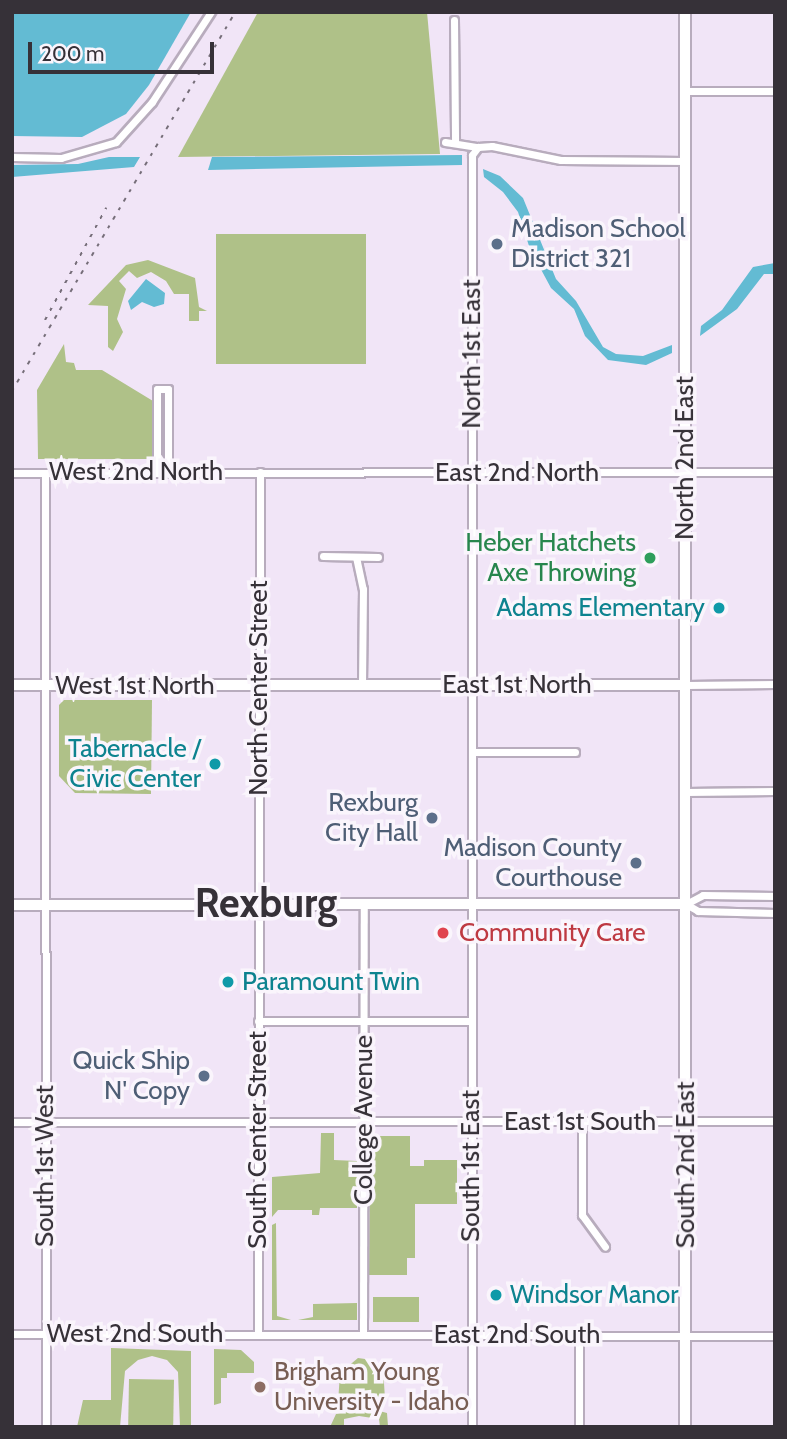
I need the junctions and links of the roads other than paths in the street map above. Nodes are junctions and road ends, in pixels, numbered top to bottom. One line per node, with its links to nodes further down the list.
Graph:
1 (211, 12): 9 (street)
2 (685, 12): 4 (main road, North 2nd East)
3 (454, 20): 6 (street)
4 (685, 91): 5 (street); 10 (main road, North 2nd East)
5 (775, 91)
6 (454, 141): 7 (street); 8 (street)
7 (445, 142)
8 (478, 147): 10 (street); 12 (street, North 1st East)
9 (12, 157)
10 (685, 161): 13 (main road, North 2nd East)
11 (260, 472): 12 (street, East 2nd North); 18 (street, West 2nd North); 26 (street, North Center Street)
12 (471, 472): 13 (street, East 2nd North); 28 (street, North 1st East)
13 (685, 472): 14 (street, East 2nd North); 24 (main road, North 2nd East)
14 (775, 472)
15 (12, 473): 16 (street, West 2nd North)
16 (46, 473): 17 (street, West 2nd North); 25 (street, South 1st West)
17 (157, 473): 18 (street, West 2nd North); 18 (street)
18 (168, 473)
19 (323, 556): 20 (street)
20 (356, 557): 21 (street); 27 (street)
21 (378, 557)
22 (775, 684): 24 (street, East 1st North)
23 (12, 685): 25 (main road, West 1st North)
24 (686, 685): 28 (main road, East 1st North); 32 (main road, North 2nd East)
25 (44, 686): 26 (main road, West 1st North); 38 (street, South 1st West)
26 (258, 686): 27 (main road, East 1st North); 39 (street, North Center Street)
27 (362, 686): 28 (main road, East 1st North)
28 (471, 686): 29 (street, North 1st East)
29 (472, 752): 30 (street); 35 (street, North 1st East)
30 (575, 752)
31 (775, 791): 32 (street)
32 (686, 792): 36 (main road, North 2nd East)
33 (775, 896): 36 (street)
34 (364, 904): 35 (main road); 39 (main road); 42 (street, College Avenue)
35 (472, 904): 36 (main road); 43 (street, South 1st East)
36 (686, 904): 40 (street); 44 (main road, South 2nd East)
37 (12, 905): 38 (main road)
38 (45, 905): 39 (main road); 51 (street, South 1st West)
39 (258, 905): 41 (street, South Center Street)
40 (775, 913)
41 (258, 1021): 42 (street); 47 (street, South Center Street)
42 (365, 1021): 43 (street); 48 (street, College Avenue)
43 (471, 1021): 49 (street, South 1st East)
44 (687, 1121): 45 (street, East 1st South); 50 (street, East 1st South); 59 (main road, South 2nd East)
45 (775, 1121)
46 (12, 1122): 51 (street, East 1st South)
47 (259, 1122): 48 (street, East 1st South); 51 (street, East 1st South); 55 (street, South Center Street)
48 (364, 1122): 49 (street, East 1st South); 56 (street, College Avenue)
49 (472, 1122): 50 (street, East 1st South); 57 (street, South 1st East)
50 (582, 1122): 52 (street)
51 (46, 1123): 54 (street, South 1st West)
52 (605, 1247)
53 (12, 1334): 54 (street, West 2nd South)
54 (46, 1334): 55 (street, West 2nd South); 61 (street, South 1st West)
55 (258, 1334): 56 (street, East 2nd South)
56 (363, 1335): 57 (street, East 2nd South)
57 (472, 1335): 58 (street, East 2nd South); 62 (street, South 1st East)
58 (579, 1335): 59 (street, East 2nd South); 63 (street)
59 (686, 1336): 60 (street, East 2nd South); 64 (main road, South 2nd East)
60 (775, 1336)
61 (46, 1427)
62 (472, 1427)
63 (579, 1427)
64 (685, 1427)

